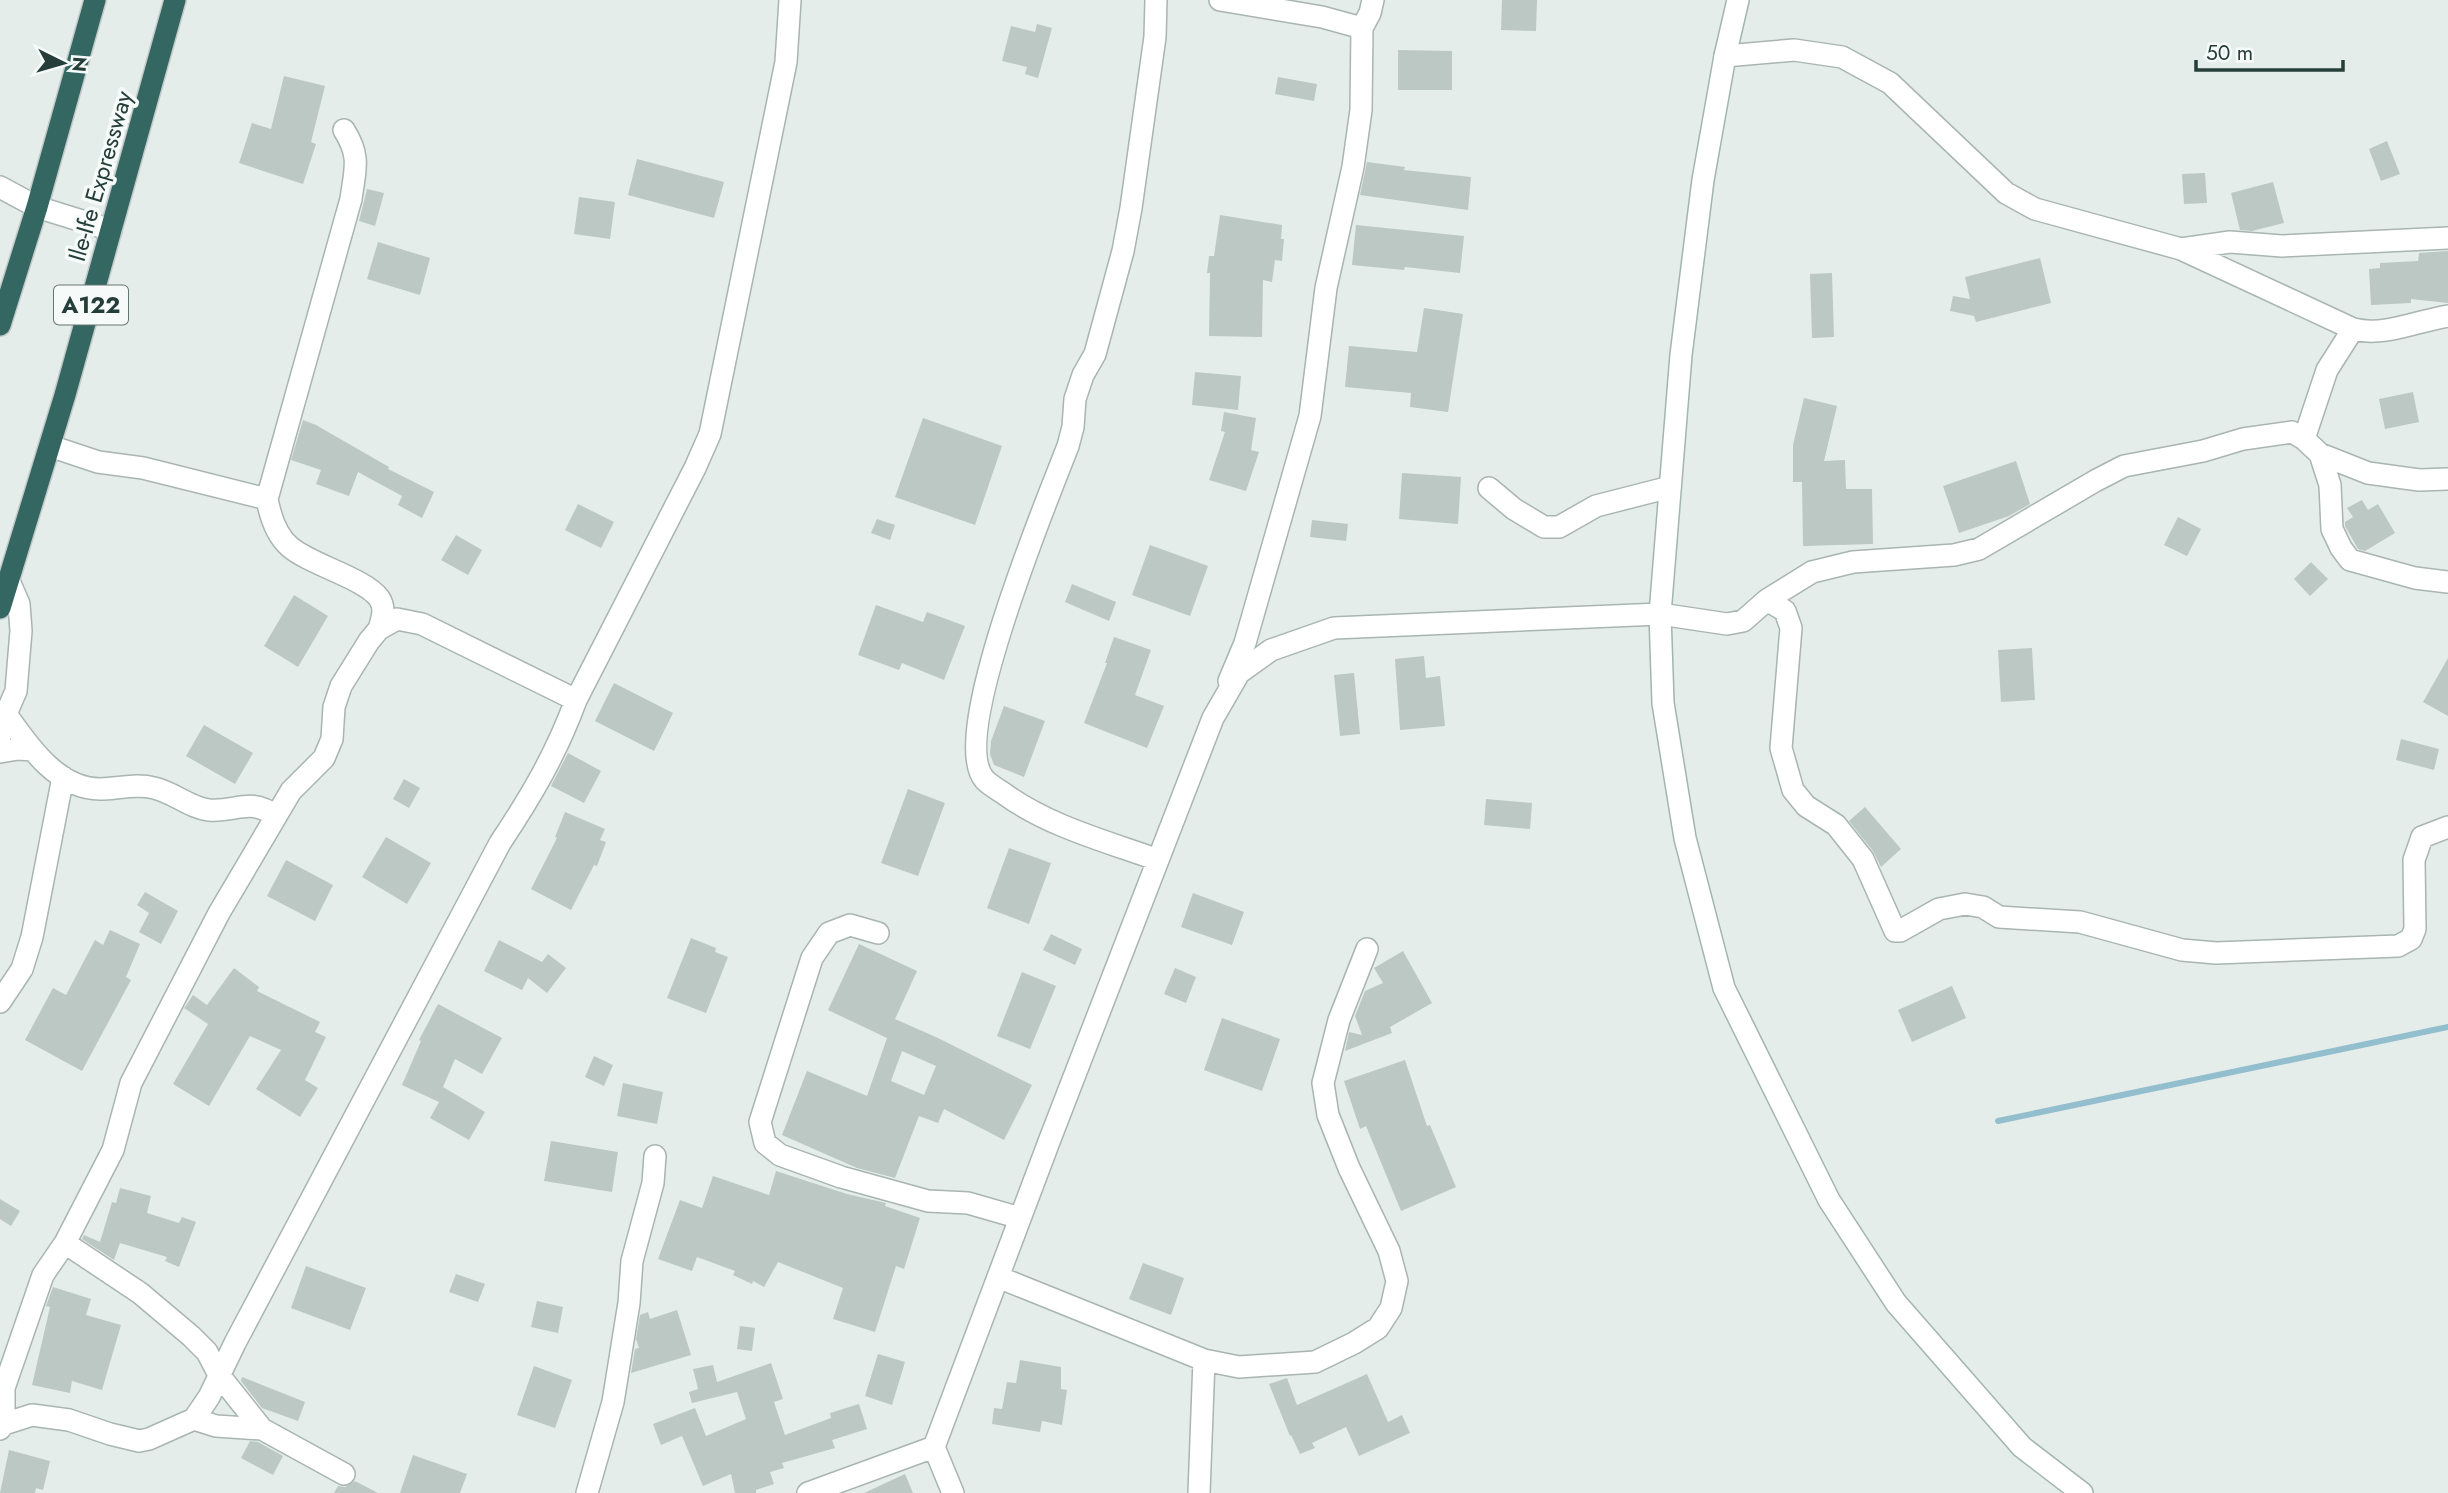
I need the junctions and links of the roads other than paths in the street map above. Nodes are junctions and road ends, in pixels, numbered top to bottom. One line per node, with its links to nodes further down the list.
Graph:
1 (95, 0): 12 (highway)
2 (175, 0): 13 (highway, Ile-Ife Expressway / A122)
3 (790, 0): 32 (street)
4 (1156, 0): 41 (street)
5 (1220, 0): 8 (street)
6 (1373, 0): 8 (street)
7 (1738, 0): 9 (street)
8 (1362, 28): 34 (street)
9 (1725, 57): 15 (street); 23 (street)
10 (344, 130): 25 (street)
11 (0, 187): 12 (street)
12 (37, 207): 13 (street); 17 (highway)
13 (111, 230): 20 (highway, Ile-Ife Expressway / A122)
14 (2448, 238): 15 (street)
15 (2181, 249): 18 (street)
16 (2448, 316): 18 (street)
17 (0, 325)
18 (2353, 329): 19 (street)
19 (2304, 439): 21 (street); 28 (street)
20 (50, 446): 25 (street); 26 (highway, Ile-Ife Expressway / A122)
21 (2320, 454): 22 (street); 27 (street)
22 (2448, 479)
23 (1670, 487): 24 (street); 30 (street)
24 (1489, 488)
25 (267, 499): 31 (street)
26 (9, 580): 29 (highway, Ile-Ife Expressway / A122); 33 (street)
27 (2448, 582)
28 (1767, 600): 30 (street); 40 (street)
29 (0, 608)
30 (1660, 614): 34 (street); 60 (street)
31 (379, 629): 32 (street); 39 (street)
32 (576, 700): 50 (street)
33 (6, 714): 35 (street); 36 (street)
34 (1213, 718): 41 (street)
35 (0, 736)
36 (33, 750): 37 (street); 38 (street)
37 (0, 752)
38 (63, 777): 39 (street); 44 (street)
39 (276, 817): 47 (street)
40 (2448, 827)
41 (1158, 860): 46 (street)
42 (878, 933): 46 (street)
43 (1367, 949): 49 (street)
44 (0, 1002)
45 (655, 1156): 56 (street)
46 (1020, 1219): 48 (street)
47 (65, 1243): 50 (street); 52 (street)
48 (998, 1277): 49 (street); 54 (street)
49 (1204, 1360): 59 (street)
50 (219, 1375): 51 (street); 53 (street)
51 (194, 1419): 52 (street); 53 (street)
52 (2, 1426)
53 (262, 1429): 55 (street)
54 (934, 1447): 57 (street); 58 (street)
55 (344, 1474)
56 (587, 1493)
57 (807, 1493)
58 (953, 1493)
59 (1199, 1493)
60 (2082, 1493)

